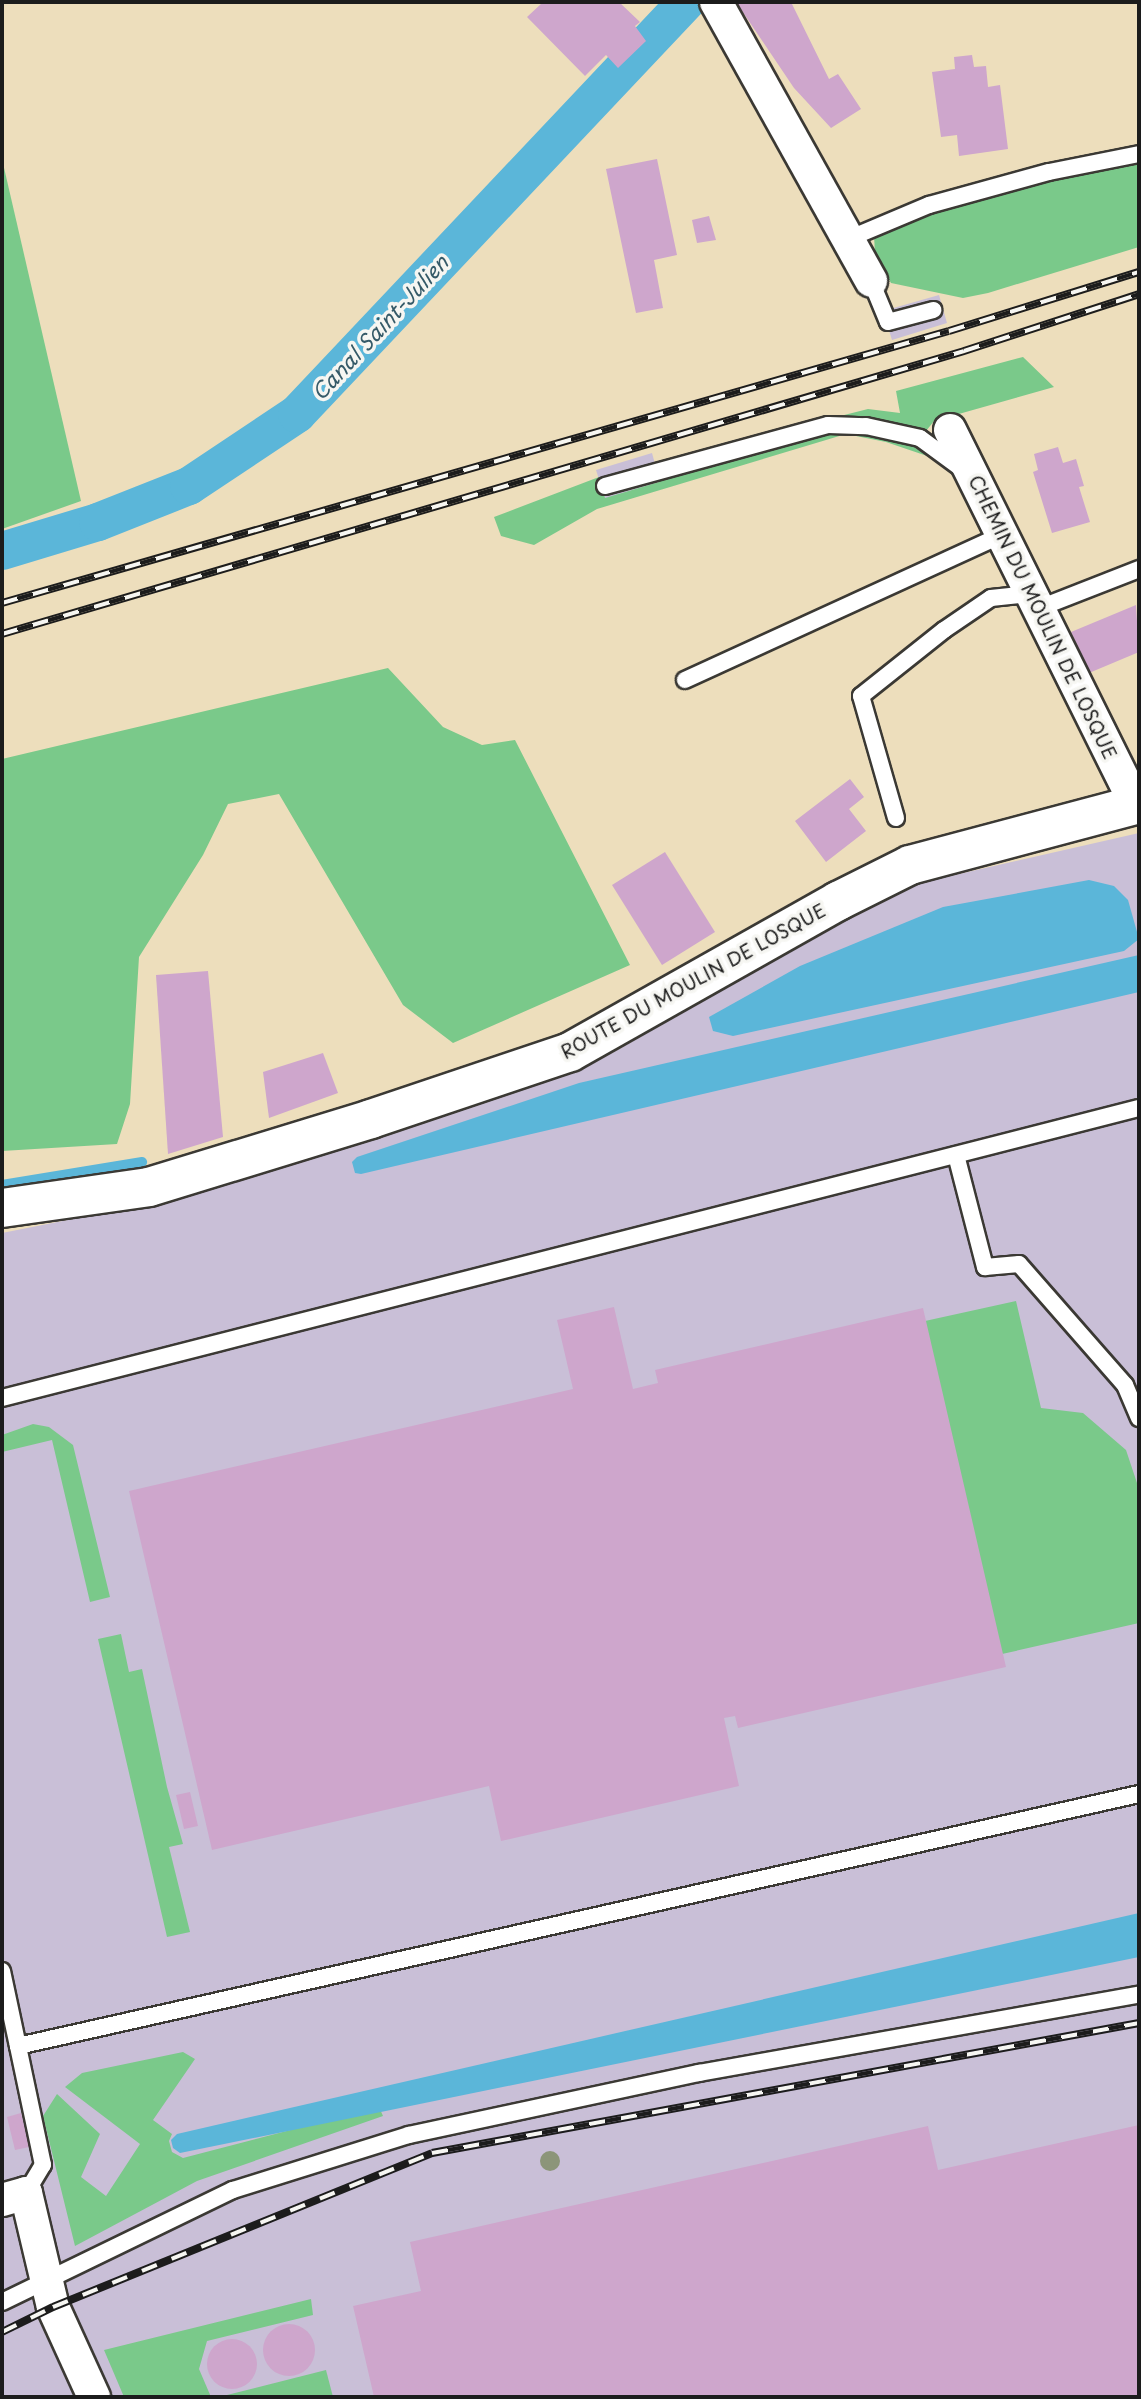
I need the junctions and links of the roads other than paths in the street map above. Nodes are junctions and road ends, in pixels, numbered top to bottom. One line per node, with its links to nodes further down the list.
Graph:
1 (716, 2): 3 (street)
2 (1139, 153): 3 (lane)
3 (848, 239): 4 (street)
4 (871, 281): 5 (lane)
5 (933, 310)
6 (950, 430): 7 (street, CHEMIN DU MOULIN DE LOSQUE)
7 (972, 476): 8 (lane); 9 (street, CHEMIN DU MOULIN DE LOSQUE)
8 (604, 486)
9 (1001, 535): 11 (street, CHEMIN DU MOULIN DE LOSQUE); 12 (lane)
10 (1139, 569): 11 (lane)
11 (1033, 602): 13 (street, CHEMIN DU MOULIN DE LOSQUE); 14 (lane)
12 (685, 680)
13 (1138, 804): 17 (street, ROUTE DU MOULIN DE LOSQUE)
14 (896, 818)
15 (1139, 1108): 16 (lane)
16 (956, 1155): 18 (lane); 19 (lane)
17 (2, 1208)
18 (2, 1398)
19 (1139, 1418)
20 (1139, 1794): 23 (lane)
21 (2, 1971): 23 (lane)
22 (1139, 1995): 25 (lane)
23 (18, 2046): 24 (lane)
24 (14, 2196): 25 (street)
25 (47, 2280): 26 (lane); 27 (street)
26 (2, 2302)
27 (94, 2397)

